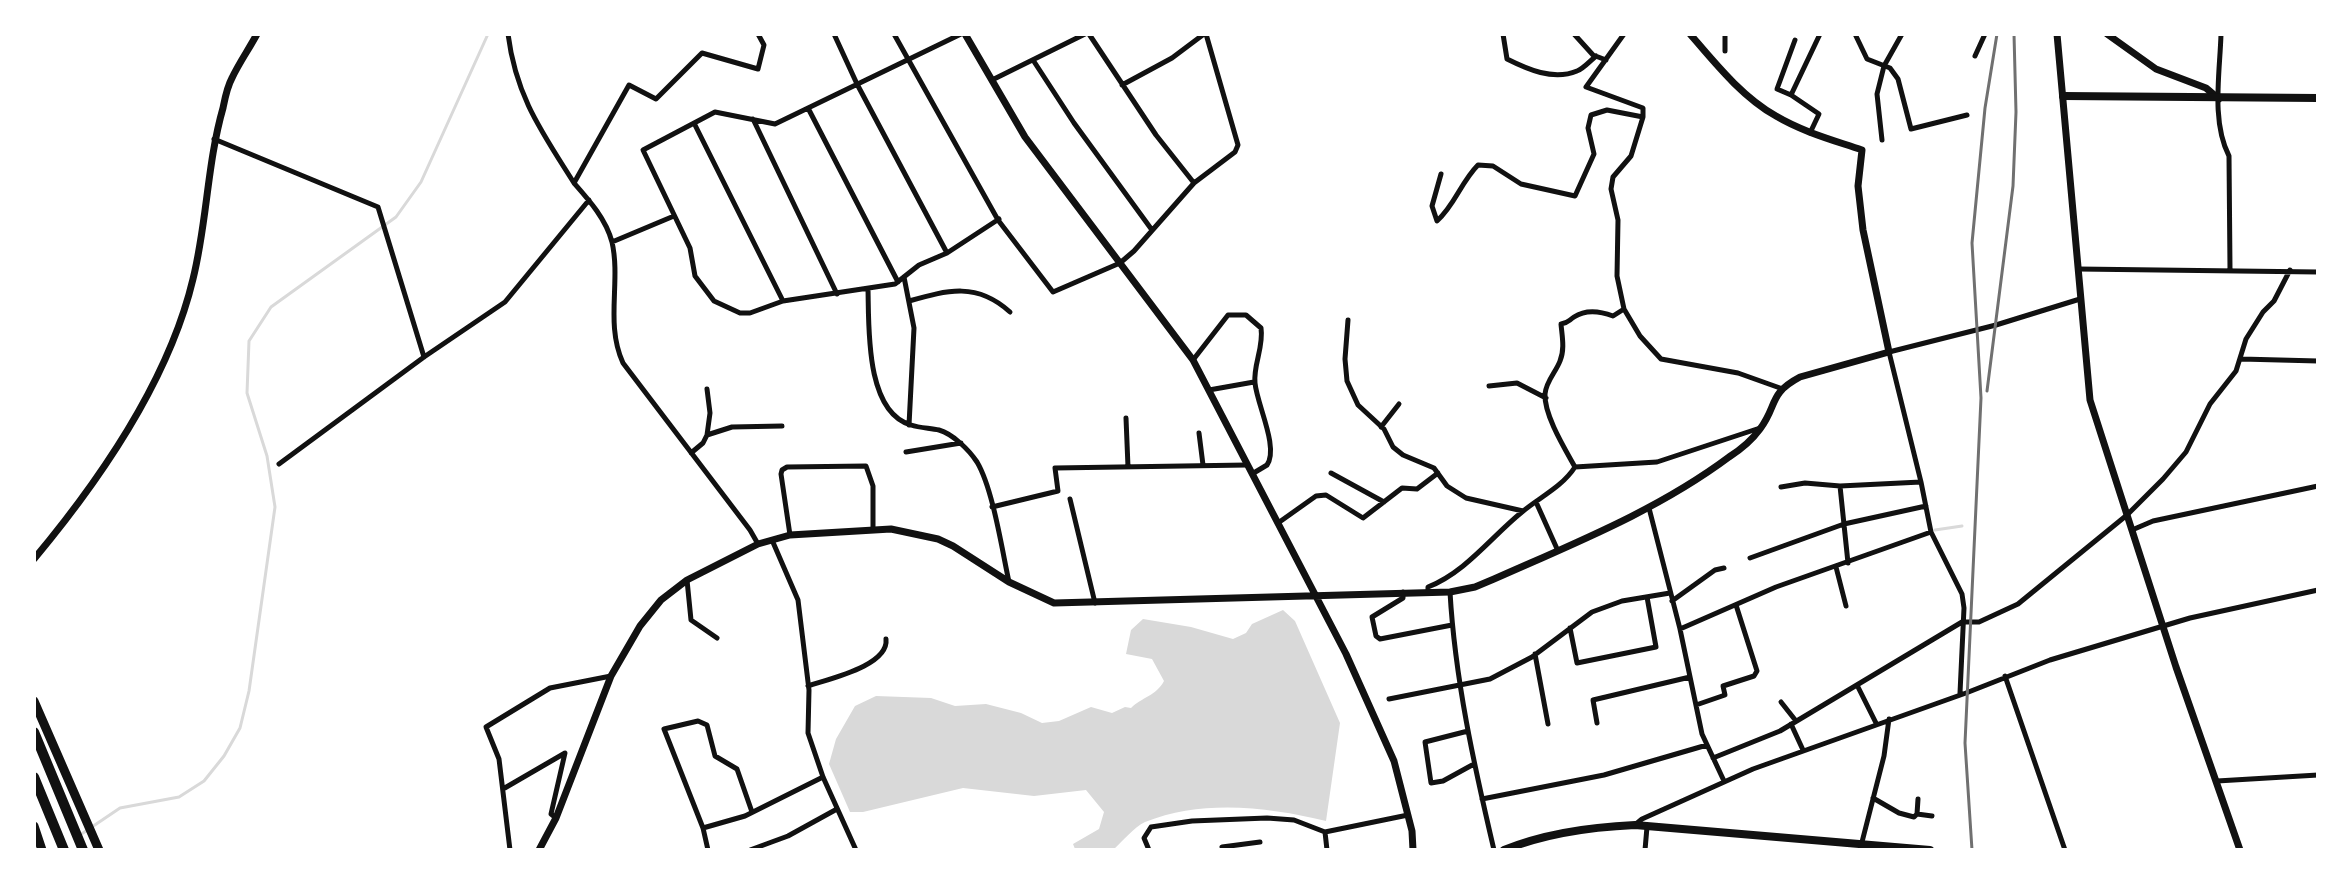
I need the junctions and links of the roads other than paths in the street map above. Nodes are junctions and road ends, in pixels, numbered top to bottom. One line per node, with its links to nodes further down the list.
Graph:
1 (257, 34): 43 (street)
2 (508, 34): 46 (street)
3 (758, 34): 46 (street)
4 (834, 34): 31 (street)
5 (894, 34): 26 (street)
6 (961, 34): 26 (street)
7 (965, 34): 30 (street)
8 (1087, 34): 27 (street); 32 (street)
9 (1205, 34): 32 (street); 47 (street)
10 (1503, 34): 24 (street)
11 (1574, 34): 24 (street)
12 (1624, 34): 28 (street)
13 (1690, 34): 42 (street)
14 (1725, 34): 23 (street)
15 (1820, 34): 33 (street)
16 (1855, 34): 29 (street)
17 (1902, 34): 29 (street)
18 (1985, 34): 25 (street)
19 (2057, 34): 34 (street)
20 (2107, 34): 36 (street)
21 (2222, 34): 36 (street)
22 (1795, 40): 33 (street)
23 (1725, 51)
24 (1596, 56): 28 (street)
25 (1975, 56)
26 (907, 60): 31 (street); 50 (street)
27 (1033, 60): 30 (street); 51 (street)
28 (1606, 60): 39 (street)
29 (1884, 66): 38 (street); 44 (street)
30 (992, 81): 54 (street)
31 (857, 84): 37 (street); 53 (street)
32 (1122, 85): 47 (street)
33 (1791, 95): 42 (street)
34 (2063, 96): 36 (main road); 55 (street)
35 (2318, 98): 36 (main road)
36 (2218, 99): 56 (street)
37 (808, 108): 40 (street); 60 (street)
38 (1967, 116)
39 (1643, 117): 45 (street); 66 (street)
40 (753, 119): 41 (street); 62 (street)
41 (694, 123): 49 (street); 64 (street)
42 (1810, 133): 69 (street)
43 (214, 139): 70 (street); 121 (street)
44 (1882, 140)
45 (1441, 174)
46 (574, 183): 48 (street)
47 (1194, 183): 51 (street)
48 (589, 200): 52 (street); 70 (street)
49 (674, 216): 52 (street); 64 (street)
50 (998, 219): 53 (street); 54 (street)
51 (1152, 230): 54 (street)
52 (612, 242): 90 (street)
53 (947, 253): 59 (street)
54 (1120, 263): 72 (street)
55 (2078, 269): 56 (street); 63 (street)
56 (2230, 269): 57 (street)
57 (2290, 270): 58 (street); 71 (street)
58 (2318, 272)
59 (904, 277): 60 (street); 65 (street)
60 (898, 282): 61 (street)
61 (868, 289): 62 (street); 82 (street)
62 (837, 294): 64 (street)
63 (2080, 299): 69 (street); 110 (street)
64 (783, 301)
65 (909, 301): 67 (street); 82 (street)
66 (1624, 309): 76 (street); 79 (street)
67 (1010, 312)
68 (1348, 320): 84 (street)
69 (1889, 352): 76 (street); 99 (street)
70 (423, 357): 91 (street)
71 (2241, 359): 73 (street); 110 (street)
72 (1193, 360): 74 (street); 78 (street)
73 (2318, 361)
74 (1254, 382): 78 (street); 98 (street)
75 (1490, 386): 79 (street)
76 (1780, 388): 85 (street)
77 (707, 389): 87 (street)
78 (1209, 390): 93 (street)
79 (1546, 398): 95 (street)
80 (1399, 404): 84 (street)
81 (1125, 418): 94 (street)
82 (909, 425): 88 (street)
83 (782, 426): 87 (street)
84 (1381, 427): 97 (street)
85 (1761, 428): 95 (street); 108 (street)
86 (1199, 433): 92 (street)
87 (707, 435): 90 (street)
88 (961, 443): 89 (street); 107 (street)
89 (906, 452)
90 (691, 453): 118 (street)
91 (279, 464)
92 (1203, 465): 93 (street); 94 (street)
93 (1247, 465): 98 (street)
94 (1128, 467): 107 (street)
95 (1575, 467): 105 (street)
96 (1331, 472): 104 (street)
97 (1438, 473): 104 (street); 109 (street)
98 (1252, 474): 111 (street)
99 (1921, 482): 100 (street); 106 (street)
100 (1840, 486): 102 (street); 112 (street)
101 (2318, 486): 114 (street)
102 (1781, 487)
103 (1070, 499): 135 (street)
104 (1384, 502): 111 (street)
105 (1536, 502): 109 (street); 119 (street)
106 (1926, 506): 112 (street); 115 (street)
107 (992, 507): 126 (street)
108 (1649, 508): 119 (street); 131 (street)
109 (1523, 511): 129 (street)
110 (2127, 515): 114 (street); 138 (street)
111 (1278, 523): 132 (street)
112 (1844, 524): 120 (street); 122 (street)
113 (873, 529): 116 (street); 116 (street); 126 (street)
114 (2132, 530): 140 (street)
115 (1931, 532): 122 (street); 138 (street)
116 (789, 535): 117 (street)
117 (772, 540): 118 (street); 150 (street)
118 (758, 544): 125 (street)
119 (1558, 551): 130 (street)
120 (1750, 558)
121 (34, 559)
122 (1848, 563): 123 (street)
123 (1836, 567): 136 (street); 137 (street)
124 (1724, 568): 134 (street)
125 (687, 580): 143 (street); 146 (street)
126 (1009, 582): 135 (street)
127 (2318, 590): 140 (street)
128 (1403, 592): 129 (street); 132 (street); 139 (street)
129 (1428, 592): 130 (street)
130 (1450, 592): 139 (street)
131 (1670, 593): 133 (street); 134 (street)
132 (1316, 596): 135 (street); 180 (street)
133 (1647, 597): 141 (street); 141 (street)
134 (1672, 601): 142 (street)
135 (1095, 603)
136 (1736, 605): 142 (street); 156 (street)
137 (1846, 606)
138 (1962, 622): 149 (street); 152 (street)
139 (1452, 625): 151 (street)
140 (2163, 626): 147 (street); 172 (street)
141 (1570, 628): 145 (street)
142 (1680, 629): 148 (street)
143 (717, 638)
144 (886, 639): 150 (street)
145 (1536, 654): 151 (street); 161 (street)
146 (611, 676): 173 (street); 182 (street)
147 (2005, 676): 152 (street); 207 (street)
148 (1690, 677): 156 (street); 158 (street)
149 (1857, 685): 159 (street); 160 (street)
150 (808, 686): 170 (street)
151 (1461, 686): 153 (street); 162 (street)
152 (1960, 693): 157 (street)
153 (1389, 699)
154 (34, 701): 193 (highway)
155 (1781, 702): 159 (street)
156 (1696, 705): 164 (street)
157 (1889, 719): 160 (street); 174 (street)
158 (1597, 723)
159 (1794, 723): 165 (street); 166 (street)
160 (1876, 723): 165 (street)
161 (1548, 724)
162 (1468, 731): 167 (street); 167 (street)
163 (34, 732): 192 (highway)
164 (1707, 745): 166 (street); 175 (street)
165 (1803, 750): 171 (street)
166 (1713, 758): 171 (street)
167 (1474, 764): 175 (street)
168 (2318, 775): 172 (street)
169 (34, 777): 191 (highway)
170 (822, 777): 177 (street); 178 (street)
171 (1724, 781): 183 (street)
172 (2217, 781): 208 (street)
173 (503, 789): 182 (street); 194 (street)
174 (1873, 798): 179 (street); 189 (street)
175 (1482, 799): 203 (street)
176 (1918, 799): 179 (street)
177 (837, 809): 197 (street); 198 (street)
178 (752, 812): 186 (street); 186 (street)
179 (1917, 814): 181 (street)
180 (1408, 815): 187 (street); 202 (street)
181 (1932, 816)
182 (556, 818): 195 (street)
183 (1635, 825): 185 (main road); 204 (main road)
184 (34, 826): 190 (highway)
185 (1647, 827): 189 (main road); 205 (street)
186 (703, 828): 196 (street)
187 (1325, 832): 199 (street); 201 (street)
188 (1260, 842): 200 (street)
189 (1856, 845): 206 (main road)
190 (41, 846)
191 (64, 849)
192 (83, 849)
193 (99, 849)
194 (510, 849)
195 (539, 849)
196 (708, 849)
197 (750, 849)
198 (856, 849)
199 (1149, 849)
200 (1223, 849)
201 (1327, 849)
202 (1413, 849)
203 (1494, 849)
204 (1504, 849)
205 (1645, 849)
206 (1930, 849)
207 (2065, 849)
208 (2240, 849)

